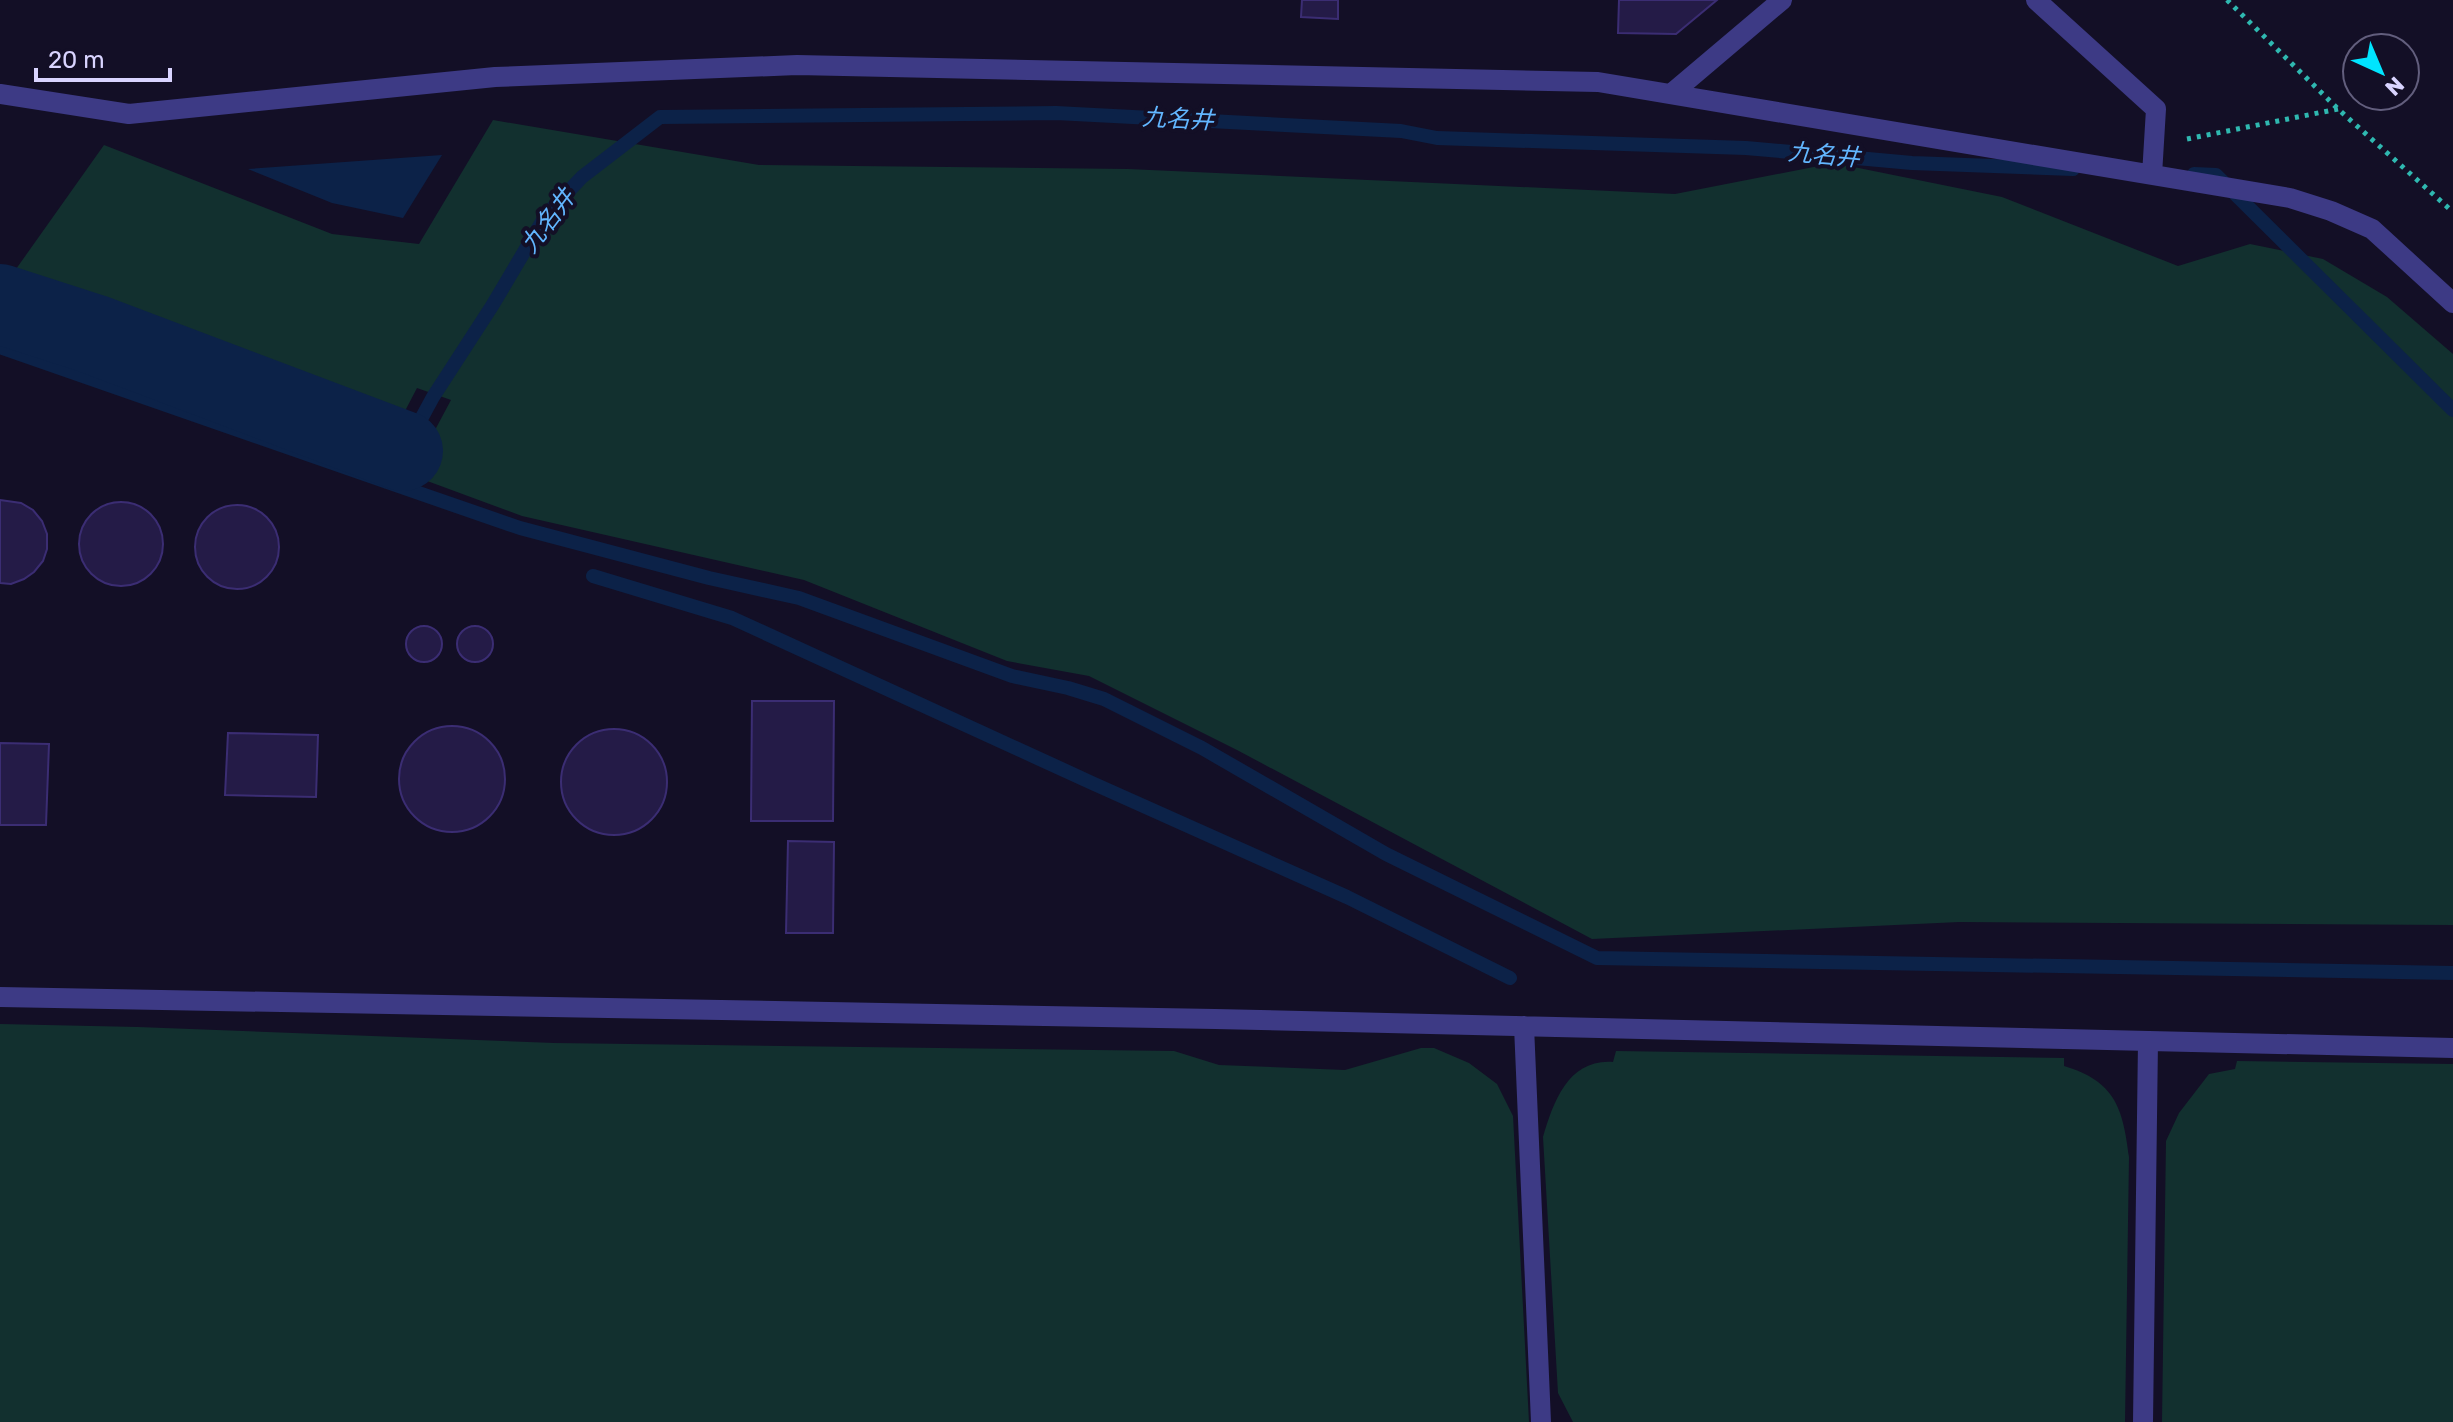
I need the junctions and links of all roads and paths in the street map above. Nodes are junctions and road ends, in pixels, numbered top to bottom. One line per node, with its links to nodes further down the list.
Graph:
1 (1782, 0): 5 (street)
2 (2036, 0): 7 (street)
3 (2227, 0): 6 (path)
4 (0, 94): 5 (street)
5 (1671, 94): 8 (street)
6 (2338, 109): 7 (path); 9 (path)
7 (2154, 145): 8 (street)
8 (2152, 175): 10 (street)
9 (2453, 212)
10 (2453, 303)
11 (0, 997): 12 (street)
12 (1524, 1026): 13 (street); 15 (street)
13 (2148, 1041): 14 (street); 16 (street)
14 (2453, 1048)
15 (1541, 1422)
16 (2143, 1422)

